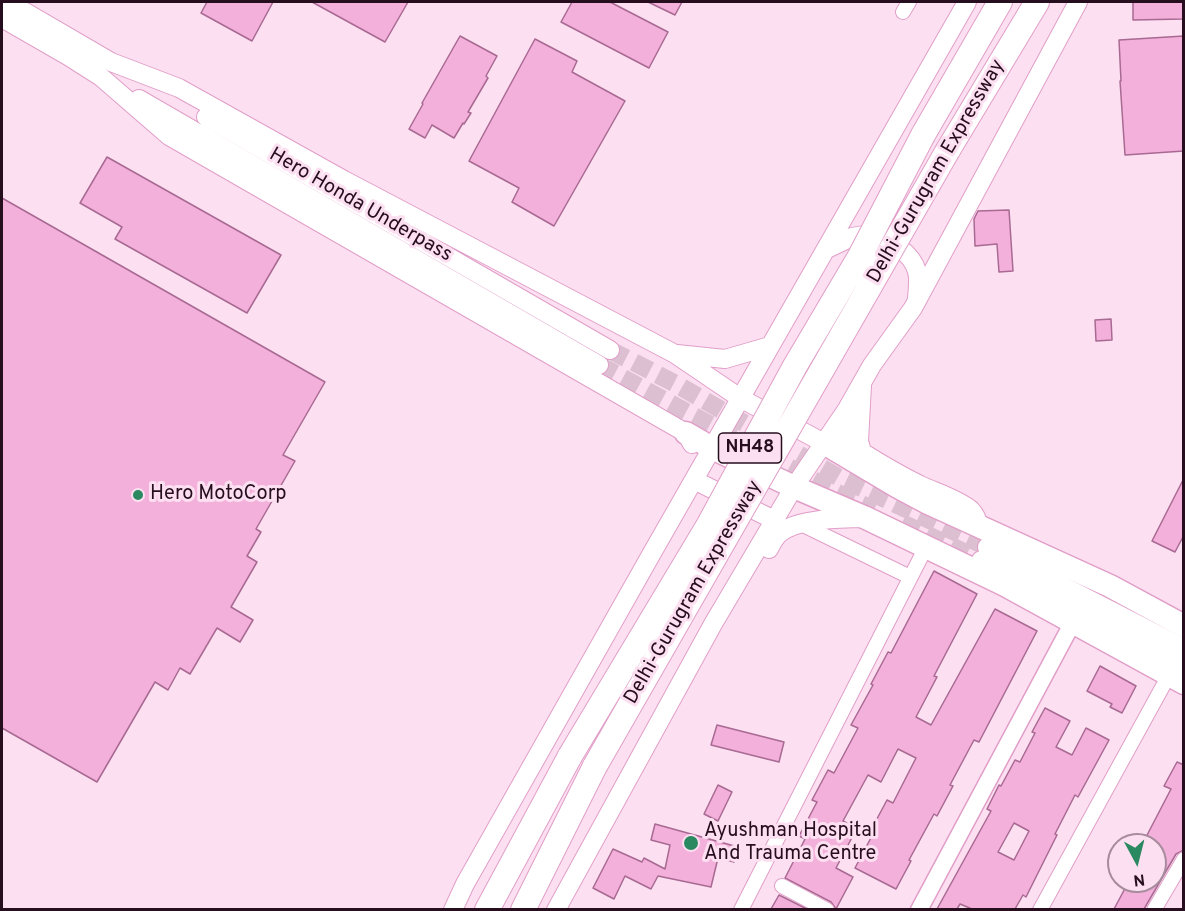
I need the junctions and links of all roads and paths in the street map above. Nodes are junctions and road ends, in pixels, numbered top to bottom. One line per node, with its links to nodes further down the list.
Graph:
1 (8, 2): 7 (main road)
2 (968, 2): 8 (main road)
3 (1000, 2): 36 (highway, Delhi-Gurugram Expressway / NH48, bridge)
4 (1037, 2): 37 (highway, Delhi-Gurugram Expressway / NH48, bridge)
5 (1078, 2): 9 (main road)
6 (2, 18): 7 (main road)
7 (106, 70): 11 (main road); 12 (main road, Hero Honda Underpass); 16 (main road)
8 (826, 249): 9 (main road); 10 (main road)
9 (917, 298): 13 (main road)
10 (770, 346): 11 (main road); 14 (main road)
11 (675, 354): 14 (main road)
12 (604, 358)
13 (863, 381): 15 (main road); 25 (main road)
14 (740, 399): 17 (main road); 18 (main road)
15 (847, 409): 17 (main road); 19 (main road)
16 (686, 433): 18 (highway); 20 (main road)
17 (824, 443): 19 (highway); 21 (main road)
18 (712, 448): 20 (main road); 21 (highway)
19 (844, 454): 25 (highway)
20 (691, 485): 23 (main road); 35 (main road)
21 (794, 487): 22 (highway); 23 (main road)
22 (864, 518): 24 (main road); 26 (highway)
23 (774, 520): 28 (main road)
24 (801, 524): 27 (street); 28 (main road)
25 (982, 545): 30 (highway); 31 (main road); 32 (main road)
26 (926, 547): 27 (street); 29 (highway)
27 (910, 577): 39 (street)
28 (725, 605): 38 (main road)
29 (1073, 622): 32 (highway); 41 (street)
30 (1184, 626)
31 (1184, 648)
32 (1179, 675): 42 (street)
33 (1184, 859): 43 (street)
34 (782, 886): 40 (street)
35 (453, 909)
36 (487, 909)
37 (523, 909)
38 (556, 909)
39 (741, 909)
40 (827, 909)
41 (919, 909)
42 (1040, 909)
43 (1154, 909)

